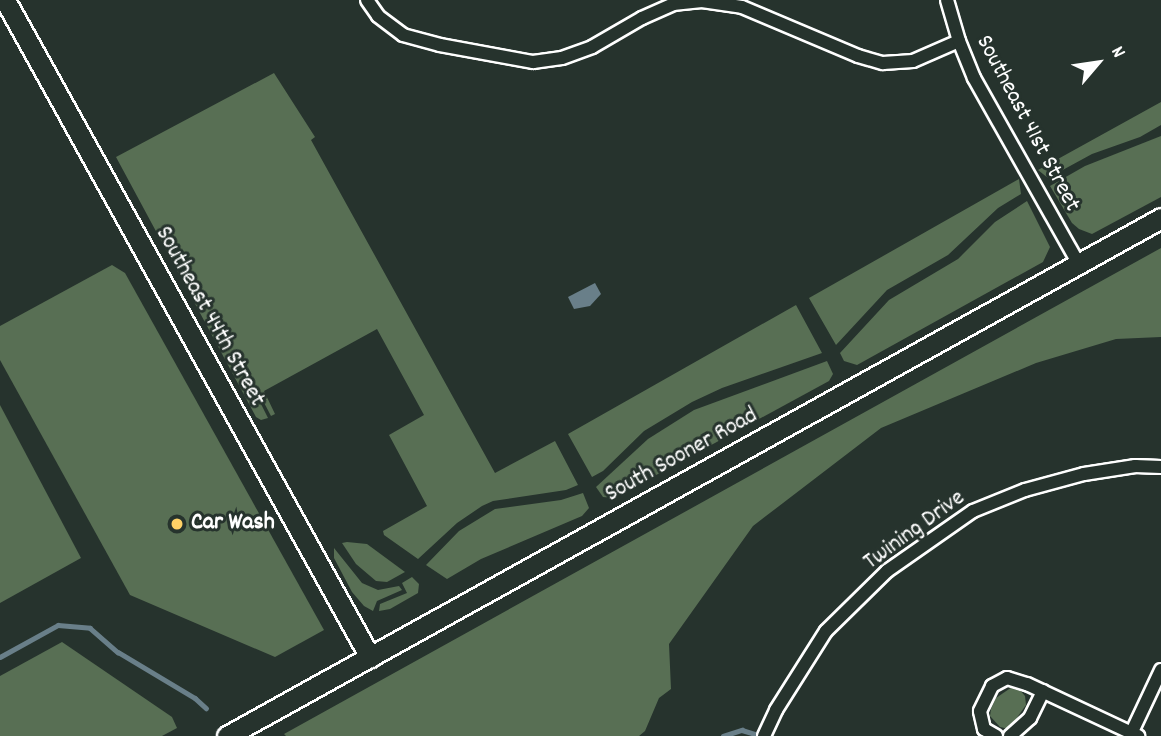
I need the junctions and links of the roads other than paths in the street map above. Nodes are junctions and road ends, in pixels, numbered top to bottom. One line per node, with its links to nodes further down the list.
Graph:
1 (5, 0): 8 (main road, Southeast 44th Street)
2 (367, 0): 4 (street)
3 (947, 0): 4 (street, Southeast 41st Street)
4 (959, 41): 6 (street, Southeast 41st Street)
5 (1161, 218): 6 (main road, South Sooner Road)
6 (1079, 264): 8 (main road, South Sooner Road)
7 (1161, 467): 11 (street, Twining Drive)
8 (370, 657): 13 (main road, South Sooner Road)
9 (1161, 670): 12 (street)
10 (1043, 691): 12 (street); 14 (street); 15 (street)
11 (766, 733)
12 (1133, 735)
13 (227, 736)
14 (996, 736)
15 (1010, 736)

